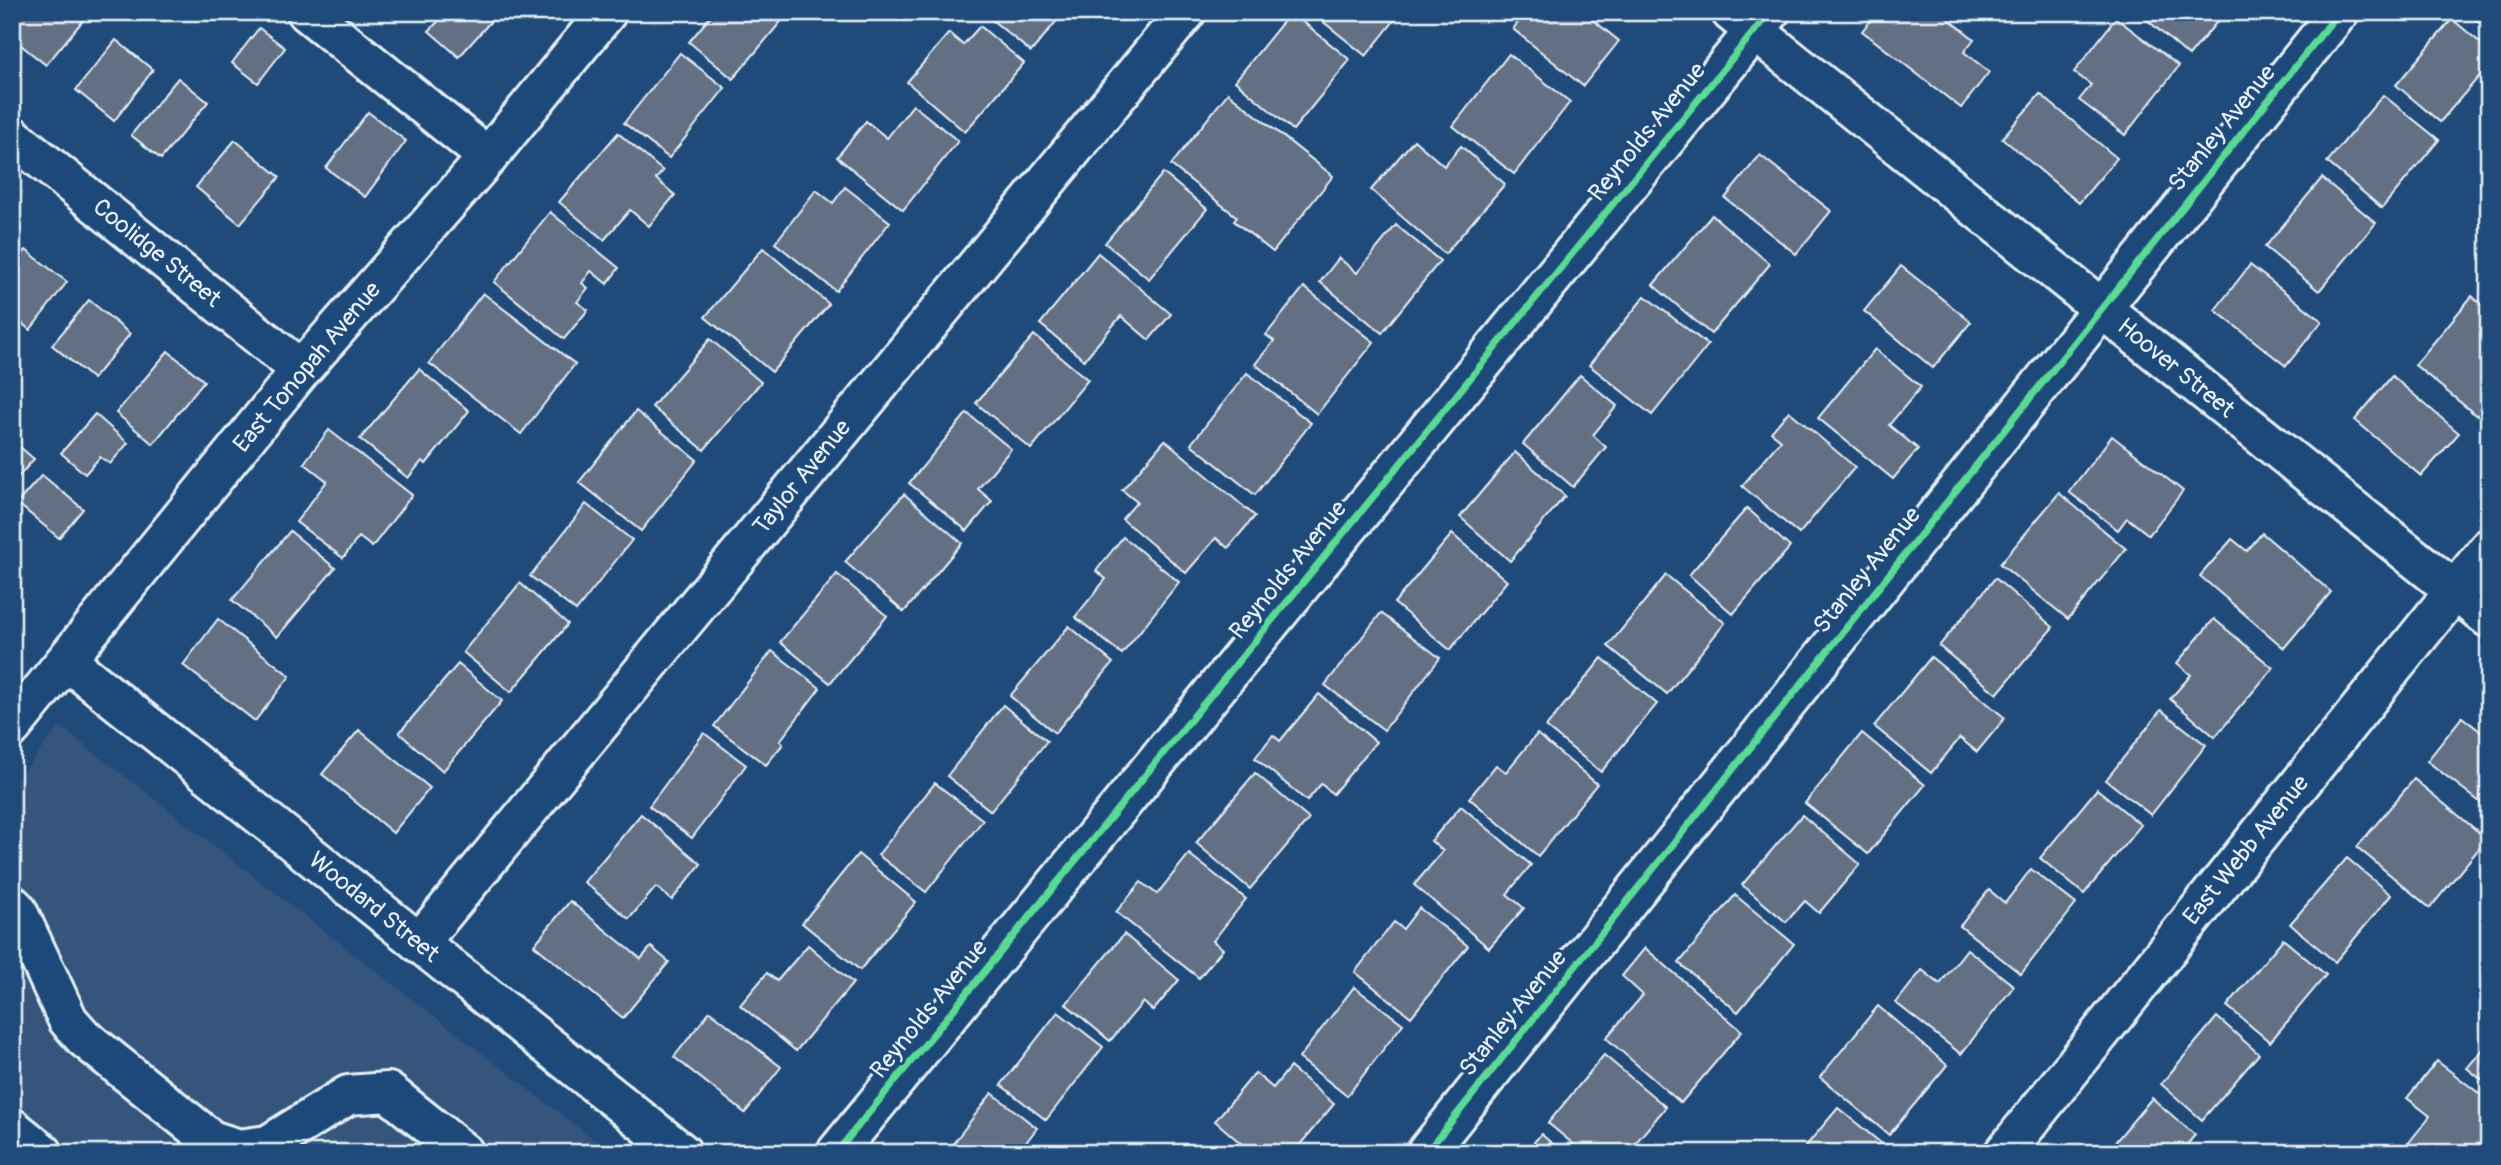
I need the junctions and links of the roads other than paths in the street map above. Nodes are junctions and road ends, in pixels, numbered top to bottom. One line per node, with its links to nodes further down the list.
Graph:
1 (307, 12): 7 (street)
2 (607, 12): 7 (street, East Tonopah Avenue)
3 (1186, 12): 16 (street, Taylor Avenue)
4 (2339, 12): 8 (street, Stanley Avenue)
5 (1752, 18): 8 (street, Hoover Street); 21 (street, Reynolds Avenue)
6 (12, 136): 9 (street, Coolidge Street)
7 (488, 157): 9 (street, East Tonopah Avenue)
8 (2102, 308): 11 (street, Hoover Street); 22 (street, Stanley Avenue)
9 (301, 370): 13 (street, East Tonopah Avenue)
10 (2489, 548): 11 (street, East Webb Avenue)
11 (2454, 591): 12 (street, Hoover Street); 23 (street, East Webb Avenue)
12 (2489, 618)
13 (67, 661): 14 (street, East Tonopah Avenue); 16 (street, Woodard Street)
14 (12, 727)
15 (12, 905): 19 (street)
16 (419, 943): 20 (street, Woodard Street)
17 (12, 1128): 18 (street)
18 (43, 1153)
19 (464, 1153)
20 (682, 1153)
21 (836, 1153)
22 (1426, 1153)
23 (2004, 1153)

